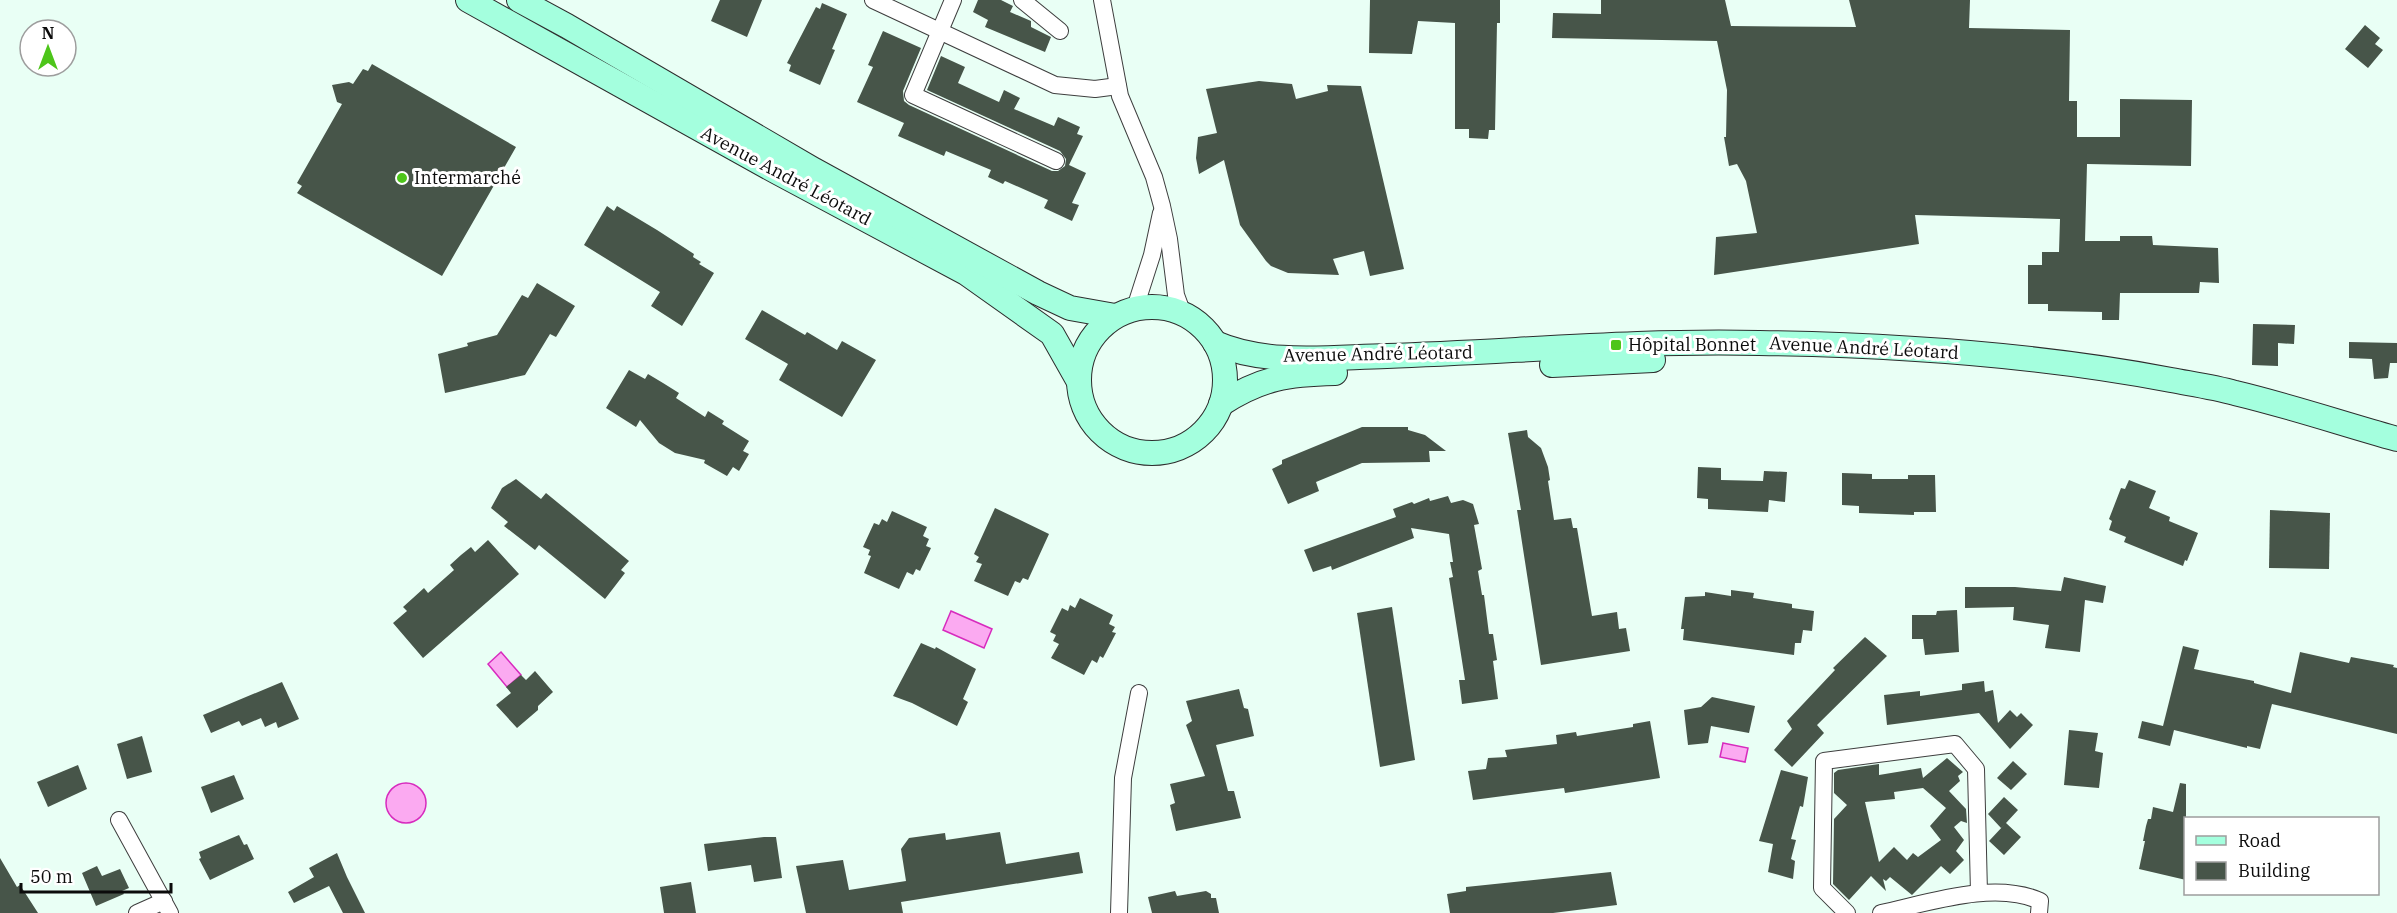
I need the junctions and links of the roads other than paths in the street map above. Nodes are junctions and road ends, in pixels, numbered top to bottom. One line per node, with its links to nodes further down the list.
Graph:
1 (468, 0): 15 (main road, Avenue André Léotard)
2 (519, 0): 12 (main road, Avenue André Léotard)
3 (873, 0): 7 (street)
4 (953, 0): 7 (street)
5 (1022, 0): 8 (street)
6 (1102, 0): 9 (street)
7 (939, 31): 9 (street); 10 (street)
8 (1060, 31)
9 (1118, 86): 11 (street)
10 (1056, 161)
11 (1162, 206): 12 (street); 13 (street)
12 (1125, 313): 13 (main road); 15 (main road)
13 (1183, 314): 14 (main road)
14 (1215, 343): 16 (main road); 17 (main road, Avenue André Léotard)
15 (1078, 380): 16 (main road)
16 (1221, 404): 18 (main road, Avenue André Léotard)
17 (2397, 439)
18 (2397, 454)
19 (1139, 693): 24 (street)
20 (119, 820): 22 (street)
21 (1979, 893): 25 (street); 26 (street); 27 (street)
22 (167, 907): 23 (street)
23 (137, 913)
24 (1119, 913)
25 (1847, 913)
26 (1881, 913)
27 (2039, 913)

